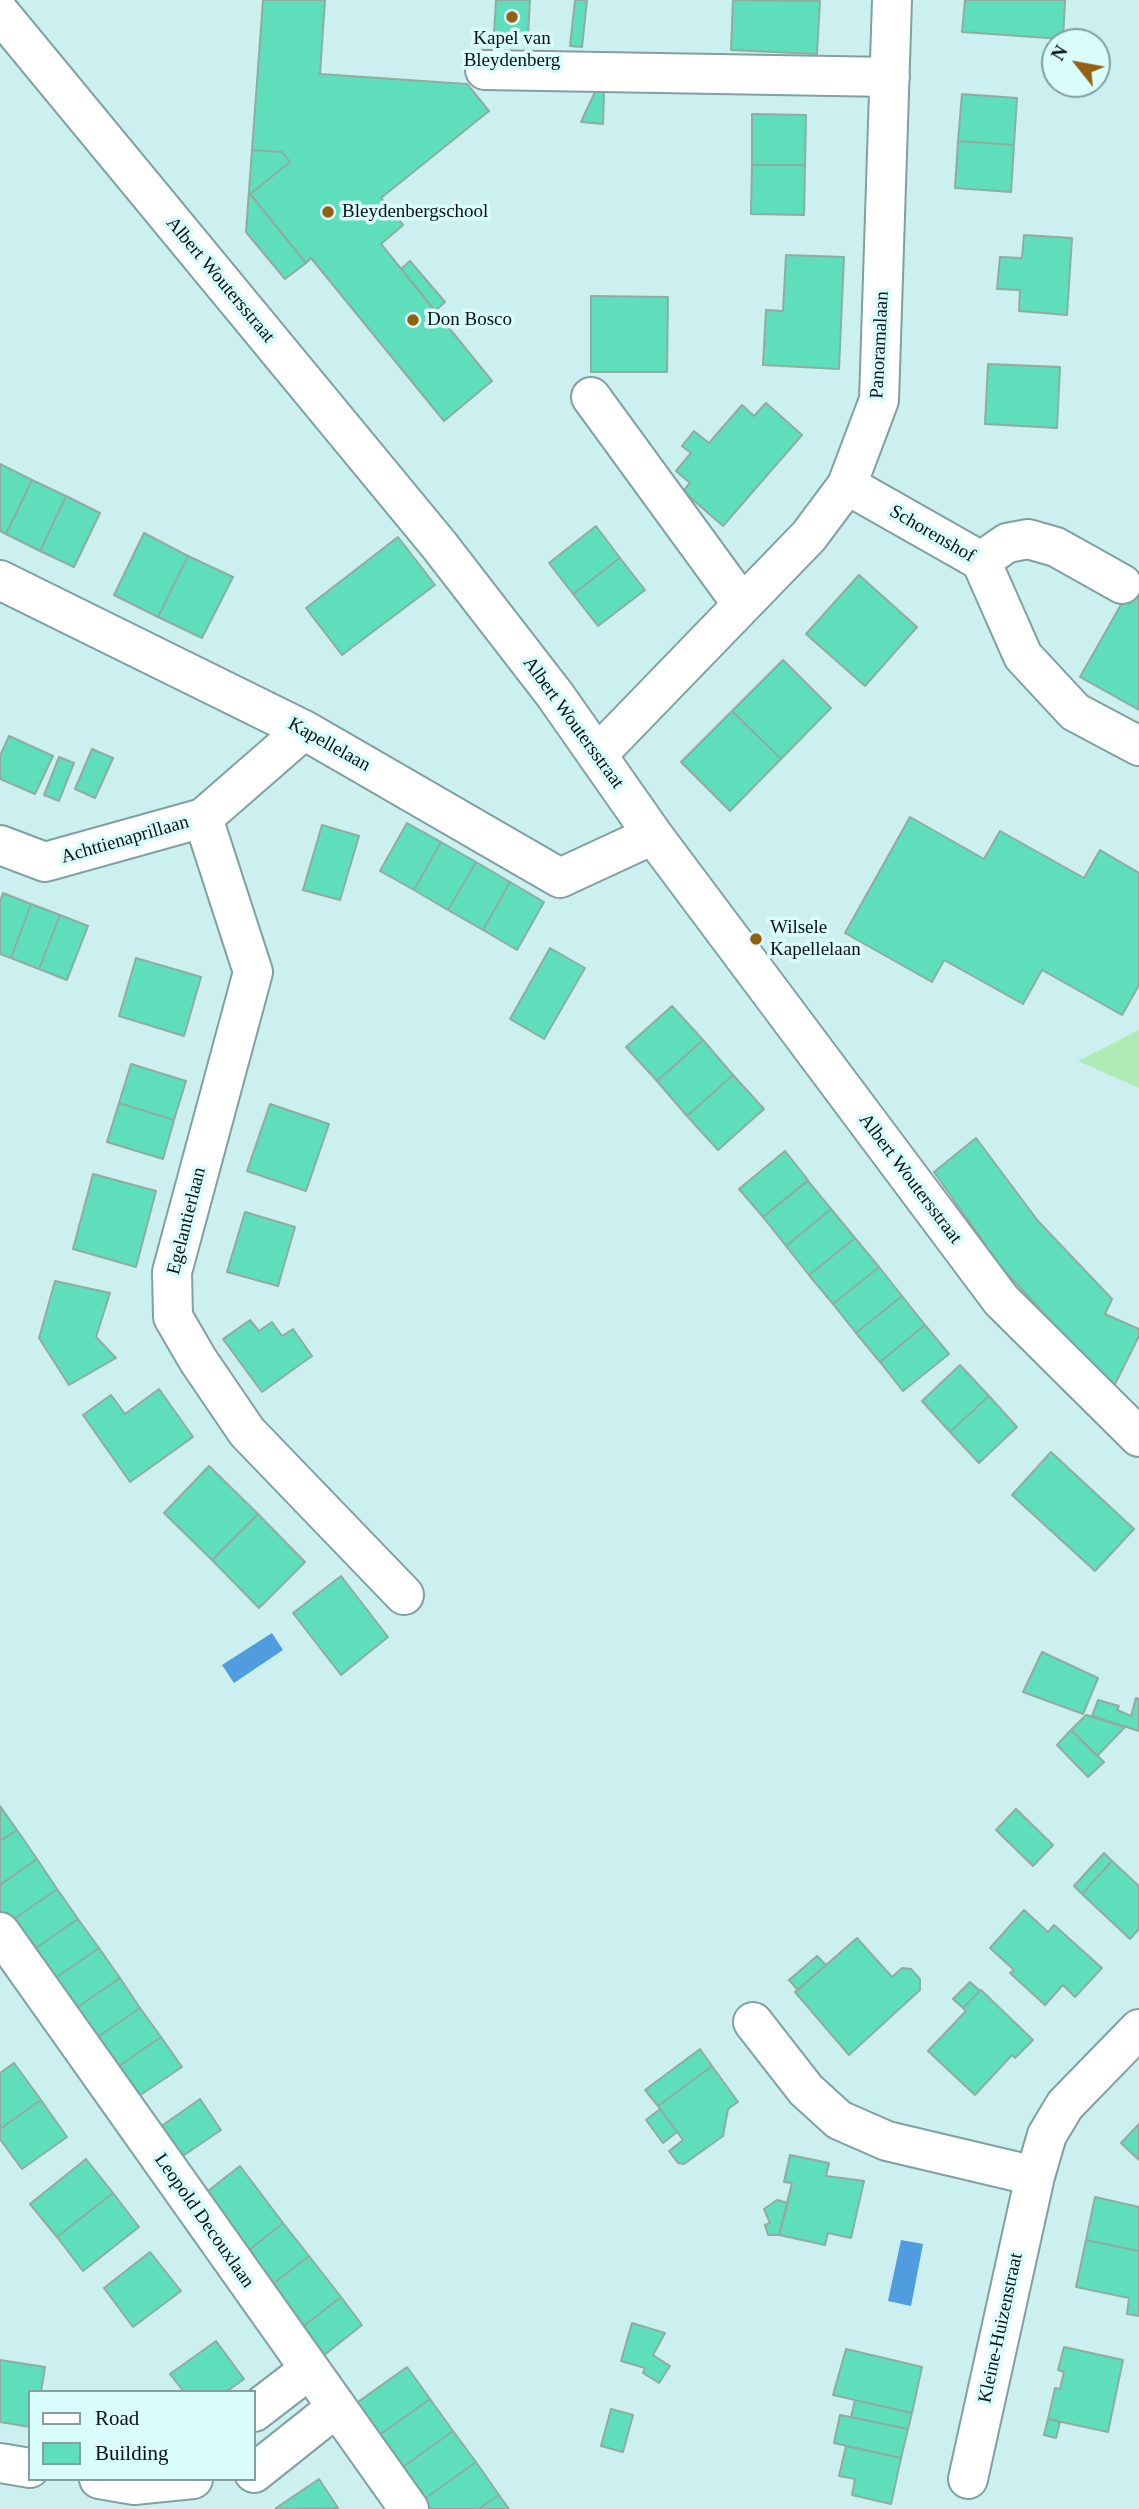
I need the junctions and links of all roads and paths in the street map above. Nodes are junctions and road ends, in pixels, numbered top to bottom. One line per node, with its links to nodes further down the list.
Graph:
1 (892, 0): 4 (street, Panoramalaan)
2 (0, 13): 13 (street, Albert Woutersstraat)
3 (485, 70): 4 (street)
4 (890, 77): 6 (street, Panoramalaan)
5 (590, 397): 10 (street)
6 (847, 485): 7 (street, Schorenshof); 10 (street, Panoramalaan)
7 (981, 561): 9 (street); 12 (street, Schorenshof)
8 (0, 580): 11 (street, Kapellelaan)
9 (1122, 584)
10 (743, 604): 13 (street, Panoramalaan)
11 (304, 730): 14 (street, Achttienaprillaan); 15 (street, Kapellelaan)
12 (1139, 746)
13 (597, 755): 15 (street, Albert Woutersstraat)
14 (203, 818): 16 (street, Achttienaprillaan); 18 (street, Egelantierlaan)
15 (653, 835): 17 (street, Albert Woutersstraat)
16 (0, 845)
17 (1139, 1437)
18 (404, 1595)
19 (0, 1932): 23 (street, Leopold Decouxlaan)
20 (753, 2022): 22 (street)
21 (1139, 2029): 22 (street, Kleine-Huizenstraat)
22 (1035, 2176): 29 (street, Kleine-Huizenstraat)
23 (310, 2369): 24 (street, Leopold Decouxlaan); 25 (street)
24 (337, 2407): 28 (street); 32 (street, Leopold Decouxlaan)
25 (256, 2410)
26 (0, 2463): 27 (street)
27 (28, 2468)
28 (256, 2471)
29 (968, 2479)
30 (111, 2481): 31 (street)
31 (173, 2481)
32 (409, 2509)

